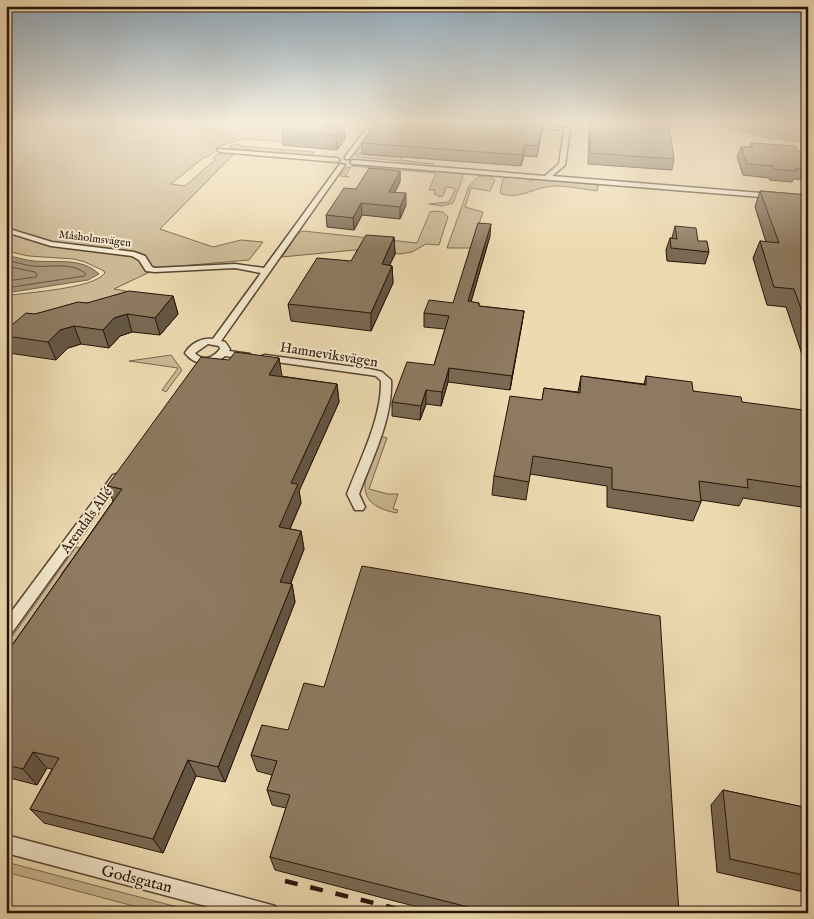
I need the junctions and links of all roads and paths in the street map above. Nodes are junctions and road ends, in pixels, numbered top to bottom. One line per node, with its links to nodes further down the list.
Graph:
1 (342, 165): 7 (street)
2 (394, 165): 4 (street)
3 (562, 165): 4 (street)
4 (547, 177): 5 (street)
5 (782, 197)
6 (6, 230): 7 (street, Måsholmsvägen)
7 (266, 271): 8 (street)
8 (216, 342): 9 (street); 10 (street)
9 (223, 353): 10 (street); 13 (street, Hamneviksvägen)
10 (201, 361): 11 (street)
11 (194, 371)
12 (124, 468): 14 (street, Arendals Allé)
13 (359, 507)
14 (6, 630)
15 (6, 844): 16 (street, Godsgatan)
16 (268, 913)

